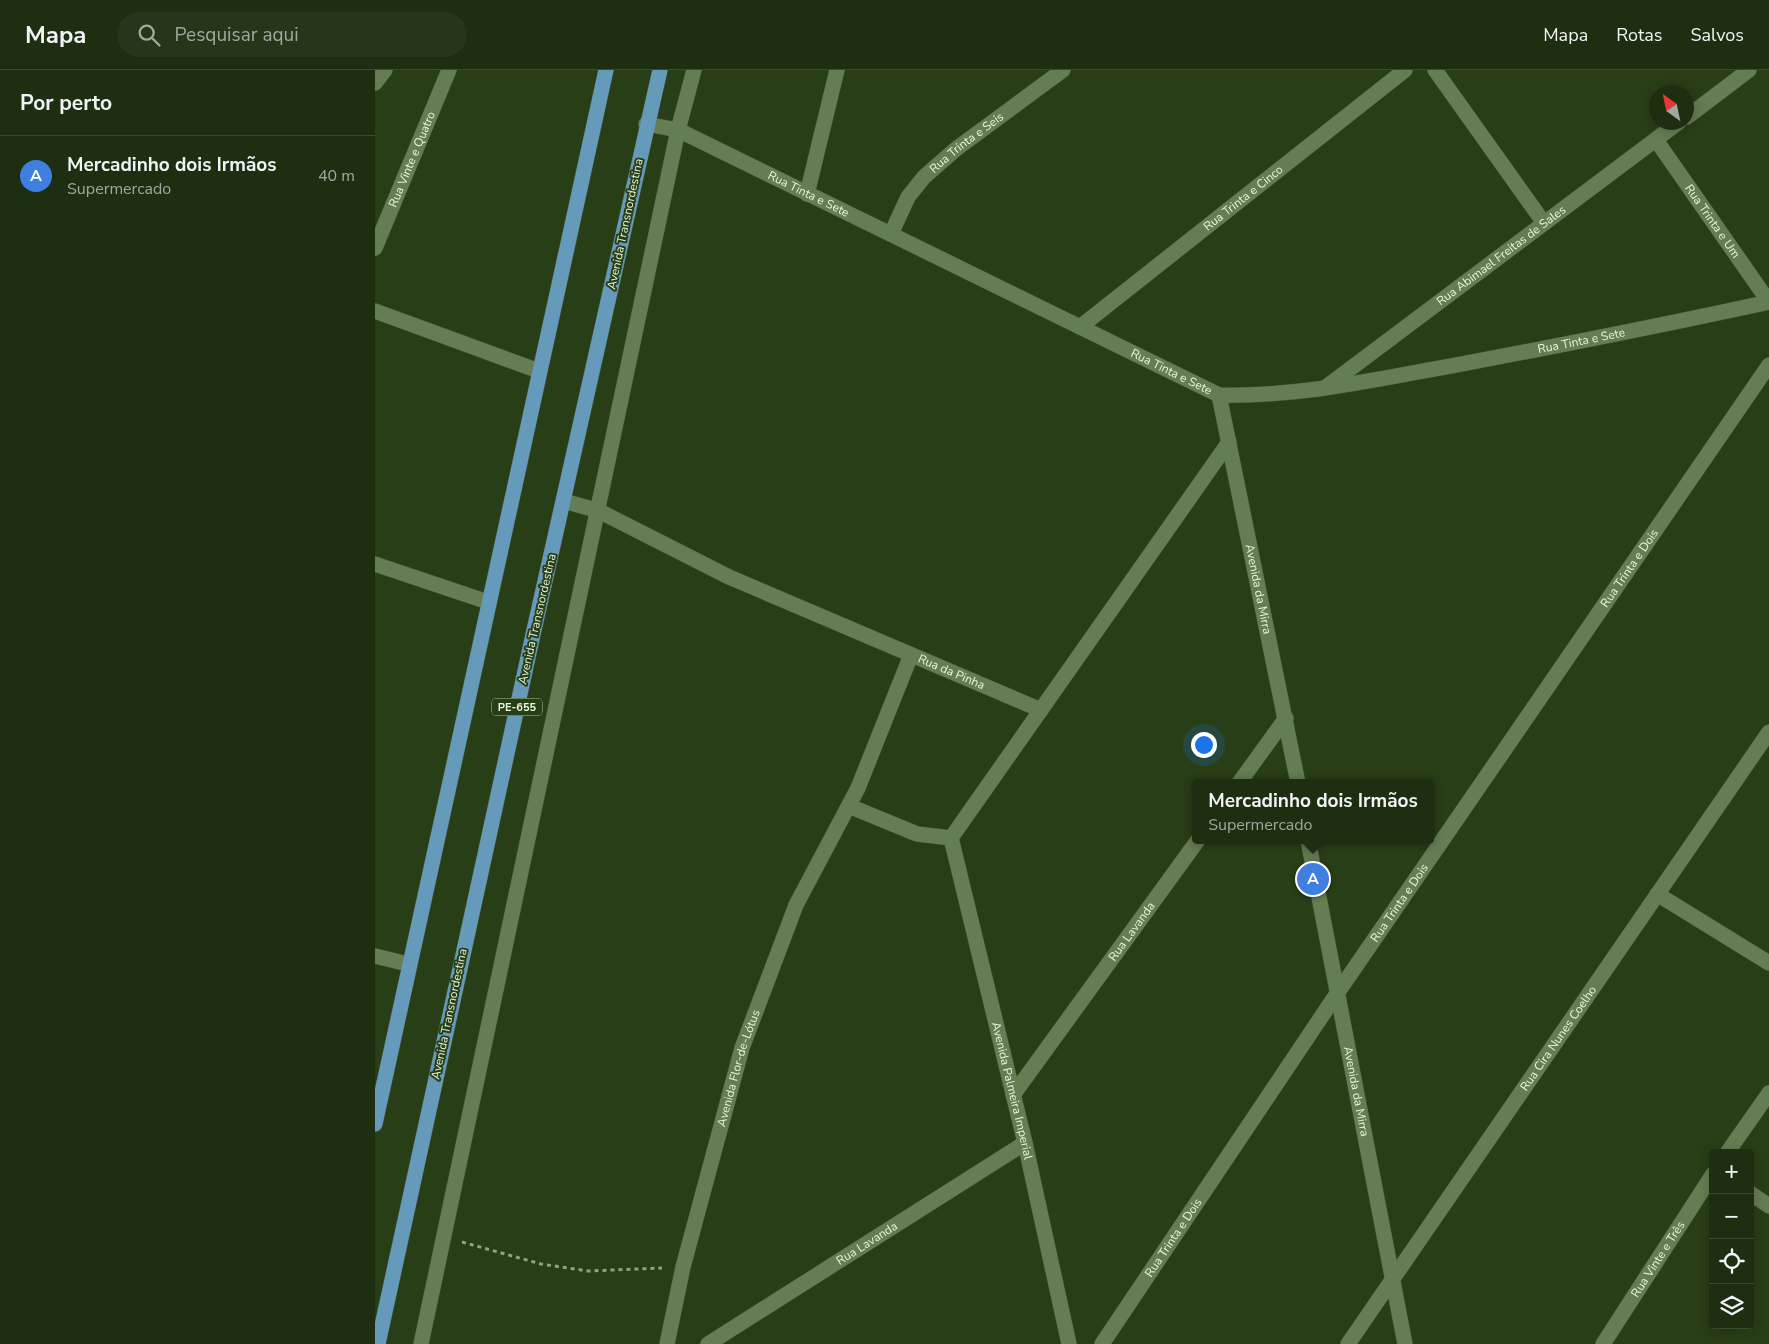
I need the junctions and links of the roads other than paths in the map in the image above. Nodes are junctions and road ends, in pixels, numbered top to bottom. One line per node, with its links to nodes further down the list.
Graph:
1 (385, 70): 11 (street)
2 (449, 70): 20 (street, Rua Vinte e Quatro)
3 (606, 70): 25 (main road)
4 (660, 70): 13 (main road, Avenida Transnordestina / PE-655)
5 (694, 70): 14 (street)
6 (837, 70): 17 (street)
7 (1063, 70): 19 (street, Rua Trinta e Seis)
8 (1405, 70): 23 (street, Rua Trinta e Cinco)
9 (1435, 70): 18 (street)
10 (1749, 70): 12 (street)
11 (375, 83)
12 (1694, 112)
13 (647, 124): 14 (street, Rua Tinta e Sete); 29 (main road, Avenida Transnordestina / PE-655)
14 (678, 130): 17 (street, Rua Tinta e Sete); 30 (street)
15 (1669, 130): 16 (street, Rua Abimael Freitas de Sales)
16 (1656, 140): 18 (street, Rua Abimael Freitas de Sales); 21 (street, Rua Trinta e Um)
17 (807, 194): 19 (street, Rua Tinta e Sete)
18 (1544, 223): 26 (street, Rua Abimael Freitas de Sales)
19 (891, 234): 23 (street, Rua Tinta e Sete)
20 (375, 248)
21 (1769, 302): 26 (street, Rua Tinta e Sete)
22 (375, 311): 25 (street)
23 (1080, 327): 27 (street, Rua Tinta e Sete)
24 (1769, 365): 47 (street, Rua Trinta e Dois)
25 (539, 371): 32 (main road)
26 (1323, 390): 27 (street, Rua Tinta e Sete)
27 (1219, 395): 28 (street, Avenida da Mirra)
28 (1229, 442): 34 (street); 35 (street, Avenida da Mirra)
29 (564, 501): 30 (street, Rua da Pinha); 57 (main road, Avenida Transnordestina / PE-655)
30 (599, 511): 33 (street, Rua da Pinha); 58 (street)
31 (375, 564): 32 (street)
32 (488, 602): 46 (main road)
33 (911, 654): 34 (street, Rua da Pinha); 39 (street, Avenida Flor-de-Lótus)
34 (1041, 710): 40 (street)
35 (1286, 718): 37 (street); 38 (street, Avenida da Mirra)
36 (1769, 732): 43 (street, Rua Cira Nunes Coelho)
37 (1242, 779)
38 (1297, 779)
39 (849, 806): 40 (street); 59 (street, Avenida Flor-de-Lótus)
40 (951, 838): 49 (street, Avenida Palmeira Imperial)
41 (1194, 844): 49 (street, Rua Lavanda)
42 (1309, 844): 47 (street, Avenida da Mirra)
43 (1657, 894): 45 (street); 56 (street, Rua Cira Nunes Coelho)
44 (375, 956): 46 (street)
45 (1769, 963)
46 (408, 964): 50 (main road)
47 (1336, 995): 56 (street, Avenida da Mirra); 62 (street, Rua Trinta e Dois)
48 (1769, 1093): 52 (street)
49 (1013, 1096): 51 (street, Avenida Palmeira Imperial)
50 (375, 1124)
51 (1025, 1143): 60 (street, Rua Lavanda); 61 (street, Avenida Palmeira Imperial)
52 (1730, 1149)
53 (1709, 1180): 65 (street, Rua Vinte e Três)
54 (1751, 1194): 55 (street)
55 (1769, 1206)
56 (1392, 1278): 63 (street, Rua Cira Nunes Coelho); 64 (street, Avenida da Mirra)
57 (378, 1344)
58 (421, 1344)
59 (667, 1344)
60 (707, 1344)
61 (1069, 1344)
62 (1102, 1344)
63 (1348, 1344)
64 (1405, 1344)
65 (1603, 1344)

